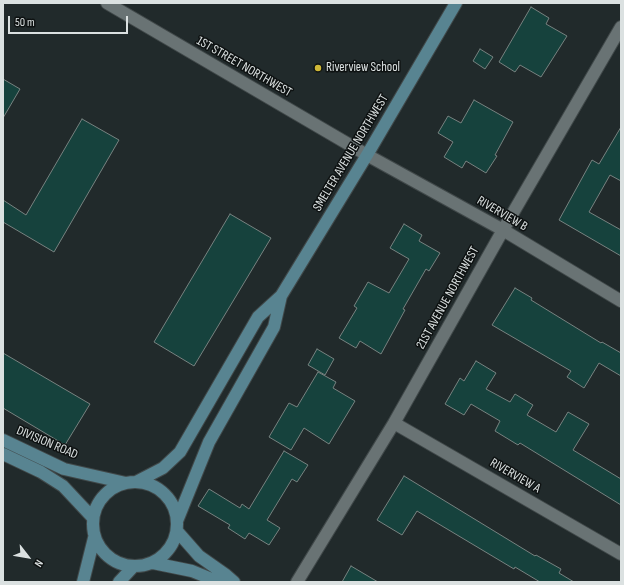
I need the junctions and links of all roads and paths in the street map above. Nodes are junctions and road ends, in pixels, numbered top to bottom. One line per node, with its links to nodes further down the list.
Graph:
1 (107, 3): 4 (street, 1ST STREET NORTHWEST)
2 (456, 3): 4 (street, SMELTER AVENUE NORTHWEST)
3 (621, 27): 5 (street, 21ST AVENUE NORTHWEST)
4 (367, 154): 5 (street, RIVERVIEW B); 6 (street, SMELTER AVENUE NORTHWEST)
5 (503, 230): 7 (street, RIVERVIEW B); 8 (street, 21ST AVENUE NORTHWEST)
6 (281, 296): 11 (street, SMELTER AVENUE NORTHWEST); 13 (street, SMELTER AVENUE NORTHWEST)
7 (621, 301)
8 (394, 423): 15 (street, RIVERVIEW A); 22 (street, 21ST AVENUE NORTHWEST)
9 (3, 440): 11 (street, DIVISION ROAD)
10 (3, 454): 12 (street, DIVISION ROAD)
11 (131, 482): 12 (street); 13 (street)
12 (93, 518): 14 (street)
13 (177, 526): 16 (street); 21 (street)
14 (94, 538): 17 (street); 18 (street)
15 (621, 554)
16 (153, 563): 17 (street); 20 (street)
17 (133, 567): 19 (street)
18 (83, 582)
19 (119, 582)
20 (219, 582)
21 (234, 582)
22 (297, 582)

